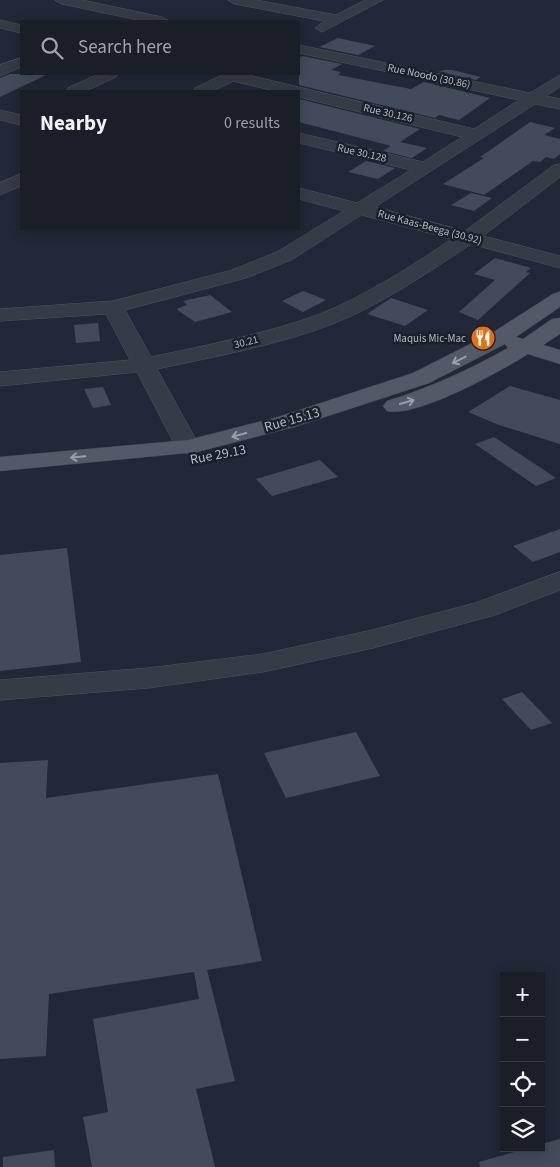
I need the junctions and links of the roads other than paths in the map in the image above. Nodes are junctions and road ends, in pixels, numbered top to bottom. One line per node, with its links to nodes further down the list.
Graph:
1 (62, 0): 5 (street)
2 (235, 0): 8 (street)
3 (376, 0): 8 (street)
4 (158, 4): 5 (street)
5 (132, 15): 6 (street); 7 (street)
6 (120, 20)
7 (157, 20)
8 (338, 20): 11 (street)
9 (0, 24): 10 (street)
10 (20, 29)
11 (300, 39)
12 (300, 49): 20 (street, Rue Noodo (30.86))
13 (109, 75): 16 (street)
14 (233, 75): 17 (street); 18 (street)
15 (560, 80): 20 (street)
16 (76, 90)
17 (203, 90)
18 (290, 90)
19 (300, 92): 22 (street, Rue 30.126)
20 (532, 98): 21 (street, Rue Noodo (30.86)); 22 (street)
21 (560, 104)
22 (477, 134): 24 (street)
23 (300, 138): 24 (street, Rue 30.128)
24 (426, 168): 31 (street)
25 (560, 169): 32 (street, 30.21)
26 (0, 173): 27 (street)
27 (20, 179)
28 (20, 180): 29 (street)
29 (0, 190)
30 (300, 193): 31 (street, Rue Kaas-Beega (30.92))
31 (362, 209): 32 (street, Rue Kaas-Beega (30.92)); 35 (street)
32 (469, 237): 33 (street, Rue Kaas-Beega (30.92)); 41 (street, 30.21 / 30.21)
33 (560, 262)
34 (560, 298): 38 (main road, Rue 15.13)
35 (113, 307): 36 (street); 41 (street)
36 (0, 315)
37 (560, 324): 39 (main road, Rue 29.13)
38 (500, 338): 39 (main road); 43 (main road, Rue 15.13, one-way to 43)
39 (527, 347): 40 (main road); 45 (main road, Rue 29.13, one-way to 39)
40 (560, 357)
41 (145, 365): 42 (street, 30.21 / 30.21); 43 (street)
42 (0, 379)
43 (188, 447): 44 (main road, Rue 15.13, one-way to 44)
44 (0, 464)
45 (0, 480)
46 (560, 580): 47 (street)
47 (0, 690)

